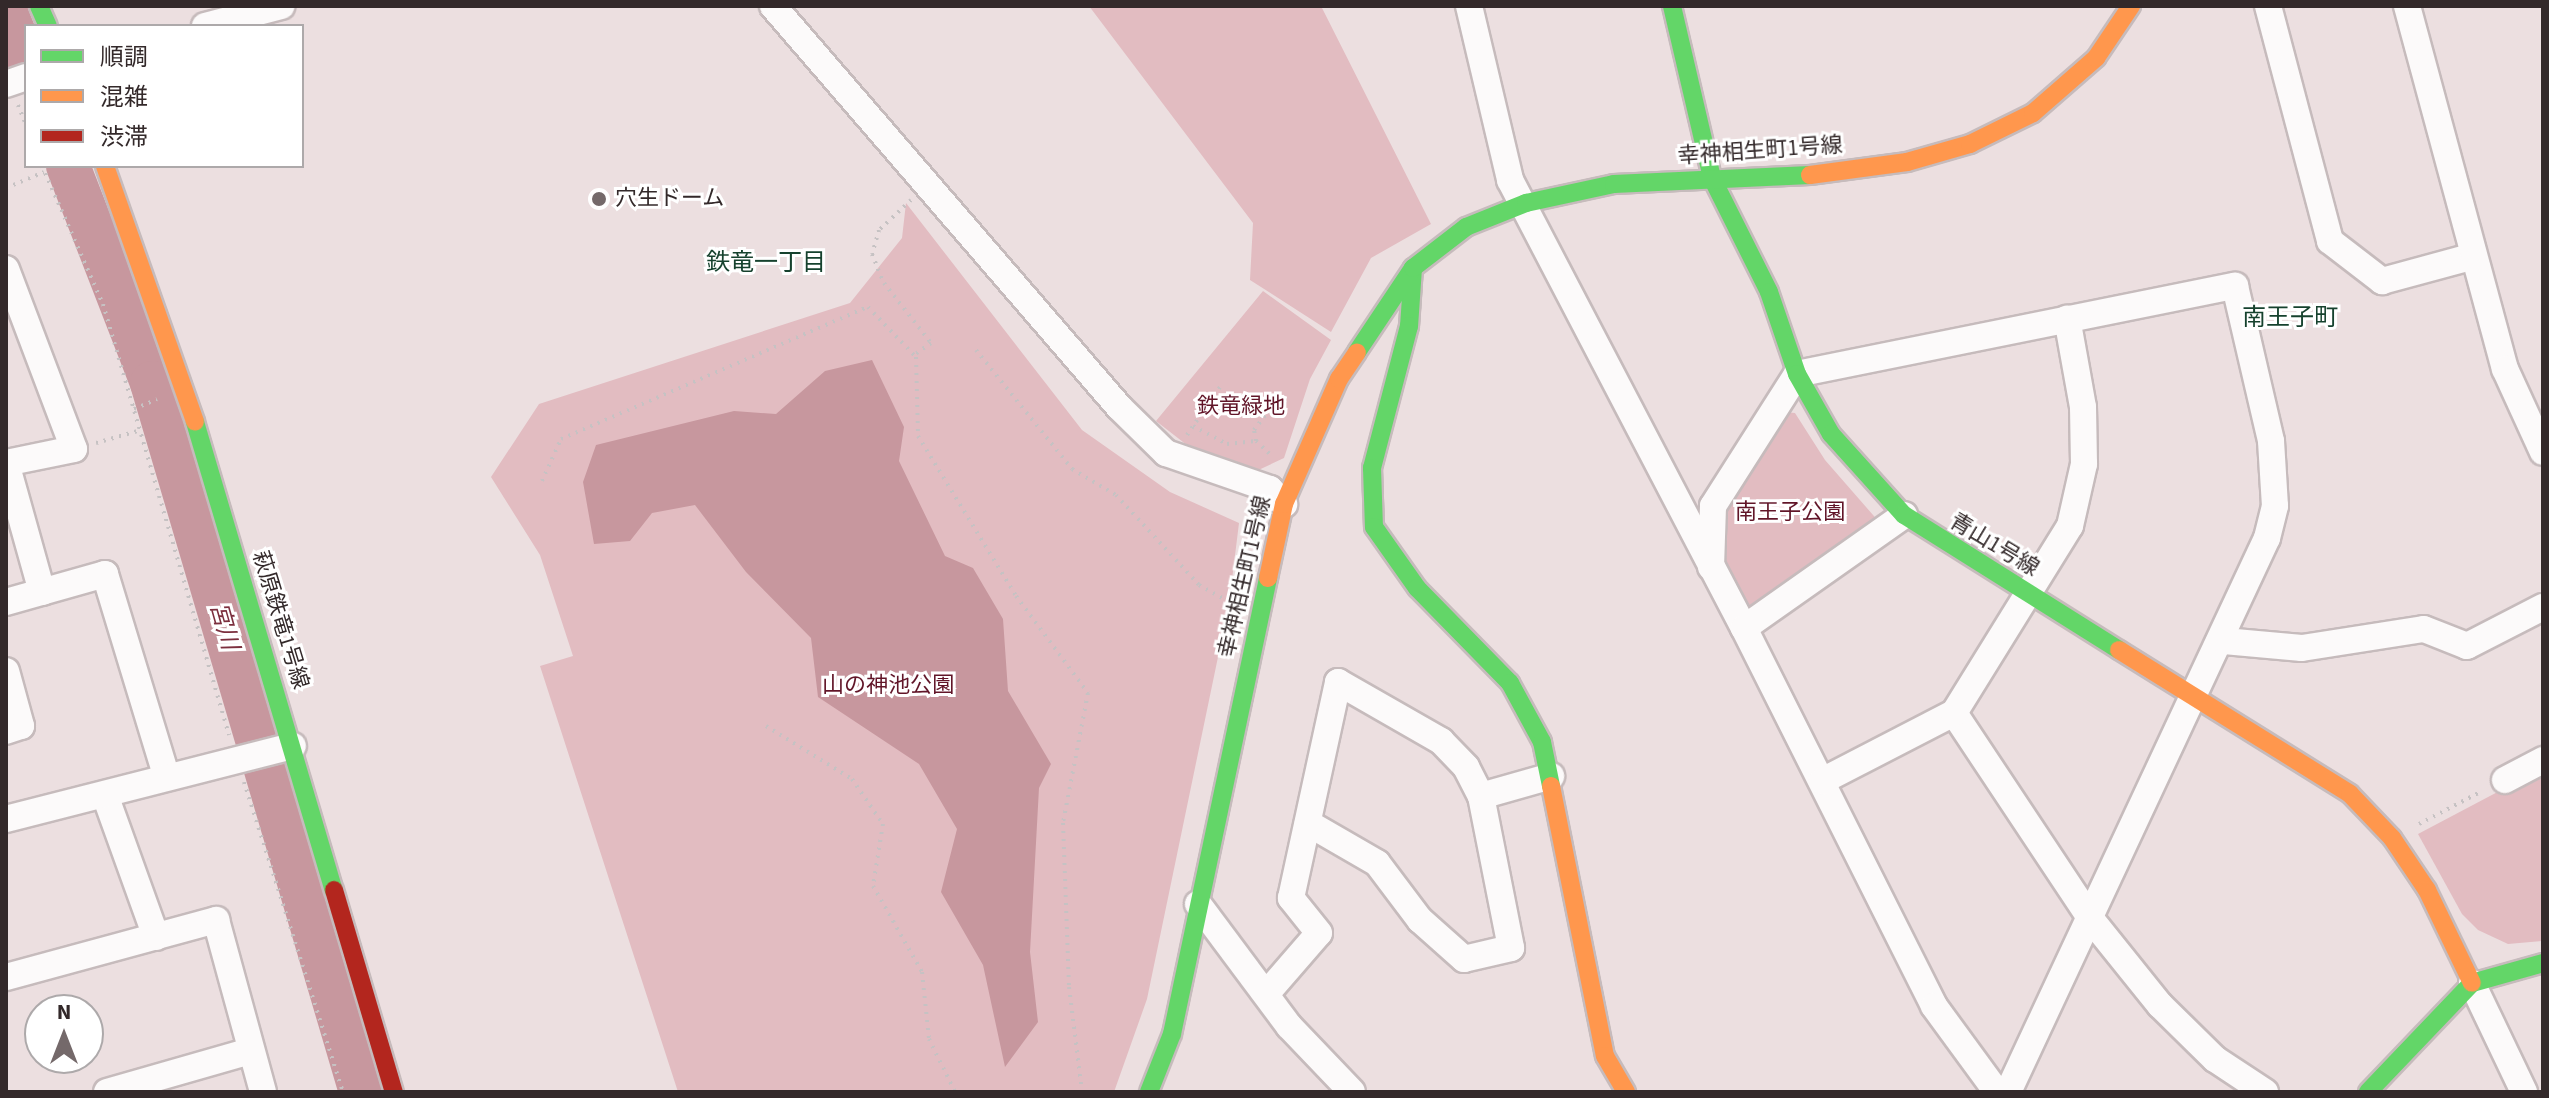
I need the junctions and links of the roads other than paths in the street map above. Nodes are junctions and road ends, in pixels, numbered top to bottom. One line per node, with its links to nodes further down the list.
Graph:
1 (281, 6): 8 (street)
2 (773, 6): 20 (street)
3 (1469, 6): 11 (street)
4 (1672, 6): 10 (street, 青山1号線)
5 (2131, 6): 10 (street, 幸神相生町1号線)
6 (2268, 6): 12 (street)
7 (2407, 6): 12 (street)
8 (213, 24)
9 (106, 168): 33 (street, 萩原鉄竜1号線)
10 (1712, 178): 11 (street, 幸神相生町1号線); 16 (street, 青山1号線)
11 (1526, 203): 13 (street, 幸神相生町1号線); 22 (street)
12 (2474, 256): 17 (street)
13 (1413, 268): 20 (street, 幸神相生町1号線); 36 (street)
14 (6, 269): 19 (street)
15 (2067, 318): 16 (street); 24 (street); 28 (street)
16 (1797, 374): 21 (street, 青山1号線); 22 (street)
17 (2535, 414): 18 (street)
18 (2543, 452)
19 (6, 463): 23 (street)
20 (1284, 504): 43 (street, 幸神相生町1号線)
21 (1904, 515): 24 (street, 青山1号線); 27 (street)
22 (1711, 567): 27 (street)
23 (42, 592): 25 (street); 35 (street)
24 (2029, 594): 30 (street, 青山1号線); 31 (street)
25 (6, 602)
26 (2543, 607): 28 (street)
27 (1744, 628): 38 (street)
28 (2224, 641): 30 (street)
29 (6, 671): 32 (street)
30 (2195, 695): 44 (street); 48 (street, 青山1号線)
31 (1954, 713): 38 (street); 44 (street)
32 (6, 731)
33 (287, 747): 35 (street); 53 (street, 萩原鉄竜1号線)
34 (2543, 760): 37 (street)
35 (166, 775): 39 (street)
36 (1551, 776): 40 (street); 56 (street)
37 (2505, 780)
38 (1822, 781): 57 (street)
39 (105, 795): 41 (street); 45 (street)
40 (1481, 796): 42 (street); 42 (street)
41 (6, 819)
42 (1308, 823): 49 (street)
43 (1198, 904): 49 (street); 54 (street, 幸神相生町1号線)
44 (2090, 918): 58 (street); 59 (street)
45 (156, 937): 47 (street); 50 (street)
46 (2543, 963): 48 (street)
47 (6, 977)
48 (2472, 983): 60 (street); 61 (street)
49 (1267, 993): 55 (street)
50 (250, 1051): 51 (street); 52 (street)
51 (107, 1092)
52 (263, 1092)
53 (394, 1092)
54 (1149, 1092)
55 (1352, 1092)
56 (1626, 1092)
57 (1997, 1092)
58 (2008, 1092)
59 (2265, 1092)
60 (2368, 1092)
61 (2524, 1092)

